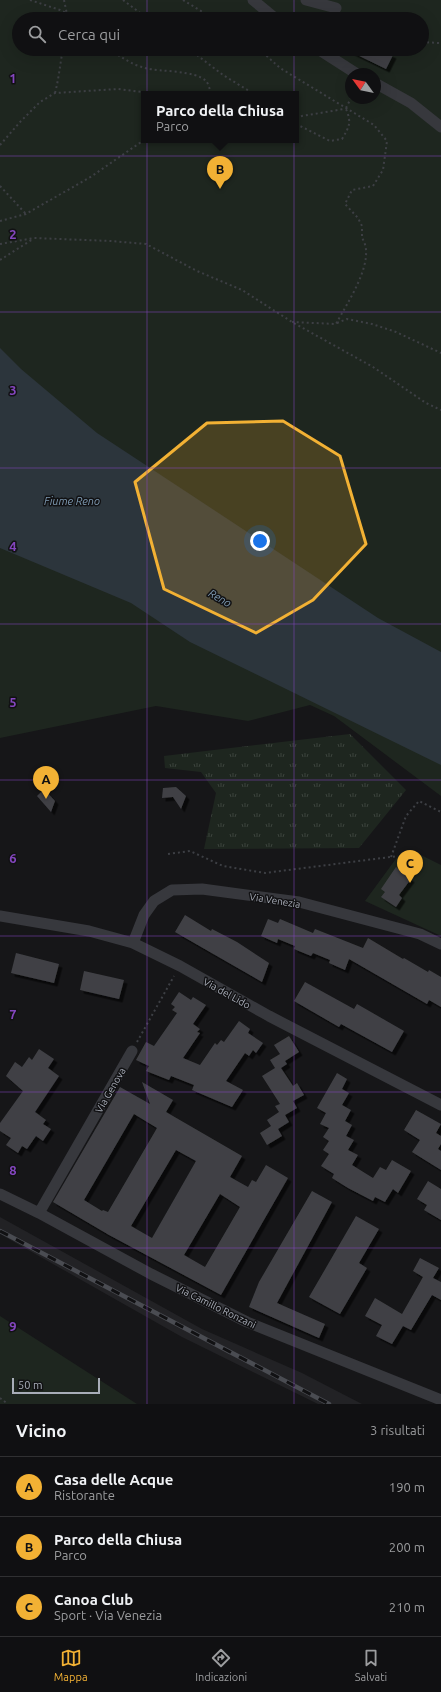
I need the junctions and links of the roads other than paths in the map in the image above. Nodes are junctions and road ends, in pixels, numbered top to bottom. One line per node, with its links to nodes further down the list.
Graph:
1 (254, 0): 4 (street)
2 (306, 0): 3 (street)
3 (336, 8)
4 (268, 12)
5 (329, 56): 6 (street)
6 (348, 68)
7 (381, 86): 8 (street)
8 (441, 127)
9 (0, 916): 10 (street, Via del Lido)
10 (134, 943): 11 (street, Via Venezia); 13 (street, Via del Lido)
11 (441, 944)
12 (132, 1051): 15 (street, Via Genova)
13 (441, 1105)
14 (0, 1194): 15 (street, Via Camillo Ronzani)
15 (40, 1213): 16 (street, Via Camillo Ronzani)
16 (441, 1400)

